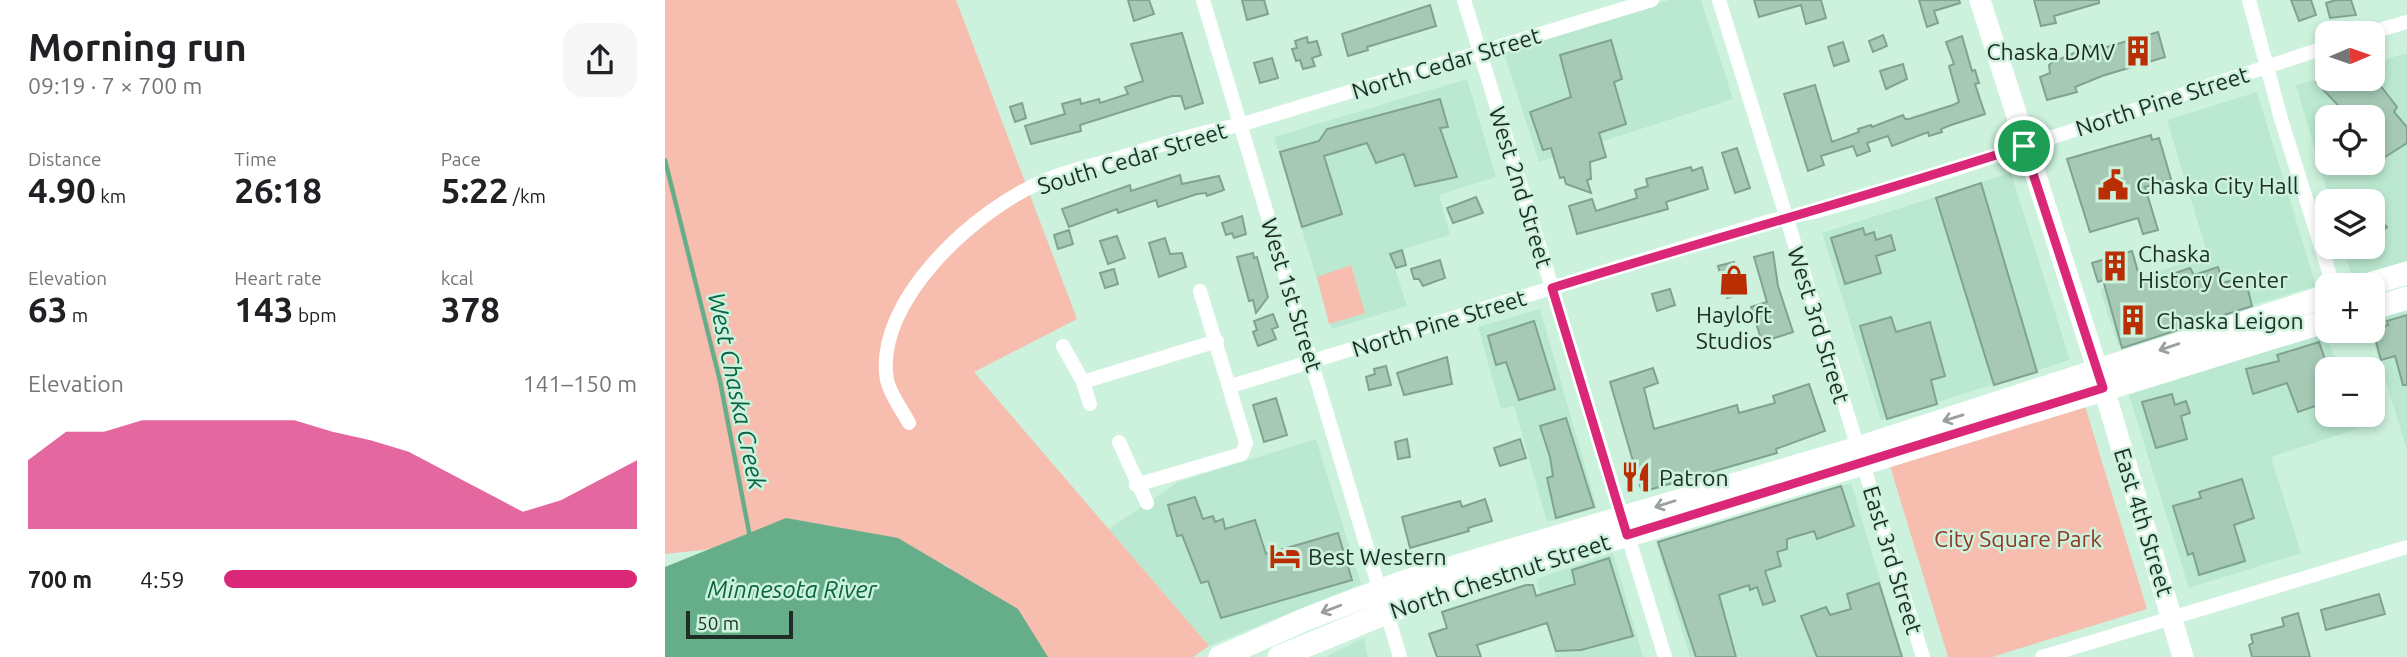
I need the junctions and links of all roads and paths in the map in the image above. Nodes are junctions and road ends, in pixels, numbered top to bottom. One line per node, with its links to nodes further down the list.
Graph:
1 (1203, 0): 12 (street, West 1st Street)
2 (1464, 0): 10 (street, West 2nd Street)
3 (1652, 0): 10 (street, North Cedar Street)
4 (1719, 0): 14 (street, West 3rd Street)
5 (1980, 0): 13 (street, East 4th Street)
6 (2249, 0): 11 (street)
7 (2407, 22): 8 (street)
8 (2385, 28)
9 (2315, 51): 11 (street, North Pine Street)
10 (1480, 54): 12 (street, North Cedar Street); 18 (street, West 2nd Street)
11 (2267, 66): 13 (street, North Pine Street); 15 (street)
12 (1240, 125): 26 (street, West 1st Street); 31 (street, South Cedar Street)
13 (2024, 146): 14 (street, North Pine Street); 27 (street, East 4th Street)
14 (1786, 218): 18 (street, North Pine Street); 33 (street, West 3rd Street)
15 (2329, 273)
16 (2407, 273): 17 (main road)
17 (2385, 279)
18 (1552, 288): 26 (street, North Pine Street); 36 (street, West 2nd Street)
19 (1200, 291): 24 (street)
20 (2407, 298): 22 (main road)
21 (2315, 300): 27 (main road, North Chestnut Street, one-way to 27)
22 (2385, 304)
23 (2315, 324): 27 (main road, North Chestnut Street)
24 (1217, 341): 28 (street); 29 (street)
25 (1063, 345): 28 (street)
26 (1313, 361): 29 (street, North Pine Street); 38 (street, West 1st Street)
27 (2100, 380): 33 (main road, North Chestnut Street); 39 (street, East 4th Street)
28 (1083, 382): 30 (street)
29 (1231, 386): 34 (street)
30 (1090, 404)
31 (909, 423)
32 (1119, 442): 34 (street)
33 (1860, 456): 36 (main road, North Chestnut Street); 44 (street, East 3rd Street)
34 (1136, 485): 35 (street)
35 (1147, 503)
36 (1625, 526): 38 (main road, North Chestnut Street); 43 (street, West 2nd Street)
37 (2407, 547): 39 (street)
38 (1383, 602): 40 (main road, North Chestnut Street, one-way to 40); 41 (main road, North Chestnut Street); 42 (street, West 1st Street)
39 (2172, 616): 45 (street); 46 (street, East 4th Street)
40 (1220, 657)
41 (1279, 657)
42 (1401, 657)
43 (1665, 657)
44 (1923, 657)
45 (2042, 657)
46 (2183, 657)

